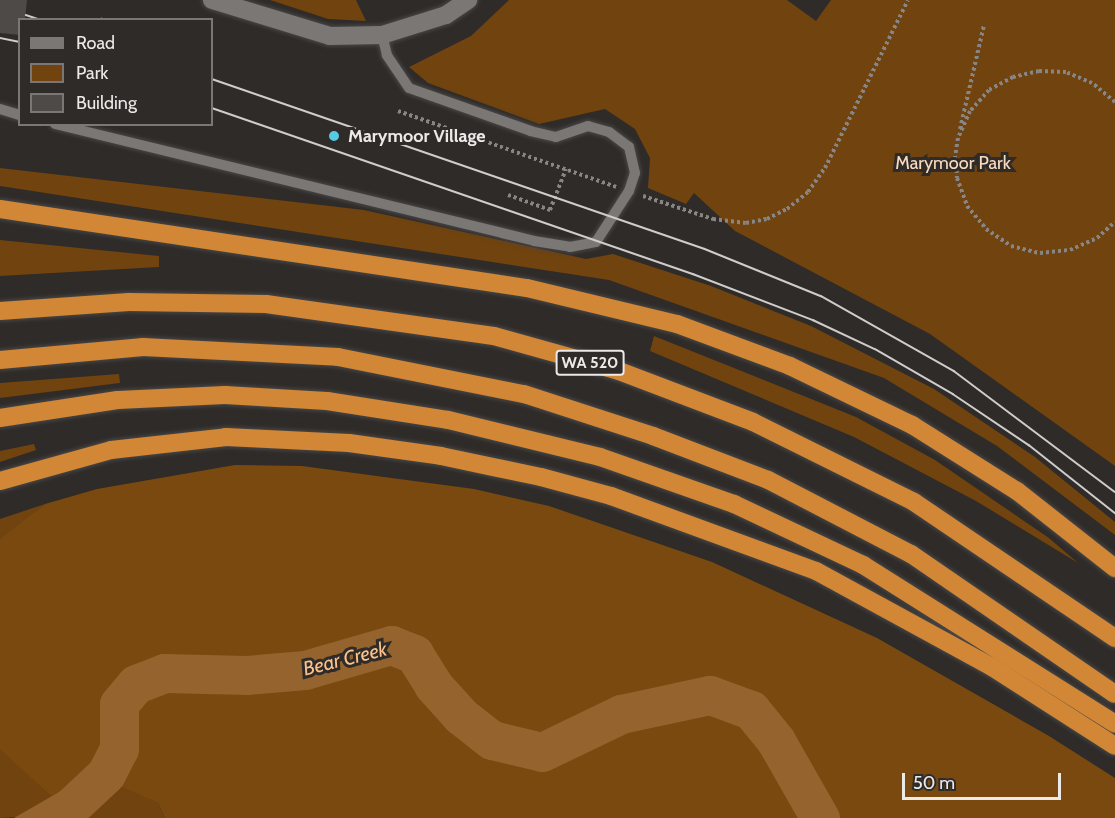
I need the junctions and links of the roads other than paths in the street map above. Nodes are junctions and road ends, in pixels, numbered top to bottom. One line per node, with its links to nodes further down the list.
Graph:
1 (212, 0): 3 (street)
2 (468, 0): 3 (street)
3 (382, 35): 6 (lane)
4 (0, 109): 5 (lane)
5 (18, 114)
6 (62, 126)
7 (0, 208): 12 (highway)
8 (0, 311): 13 (highway, WA 520)
9 (0, 360): 14 (highway, WA 520)
10 (0, 418): 15 (highway)
11 (0, 481): 16 (highway)
12 (1115, 568)
13 (1115, 638)
14 (1115, 694)
15 (1115, 724)
16 (1115, 746)

